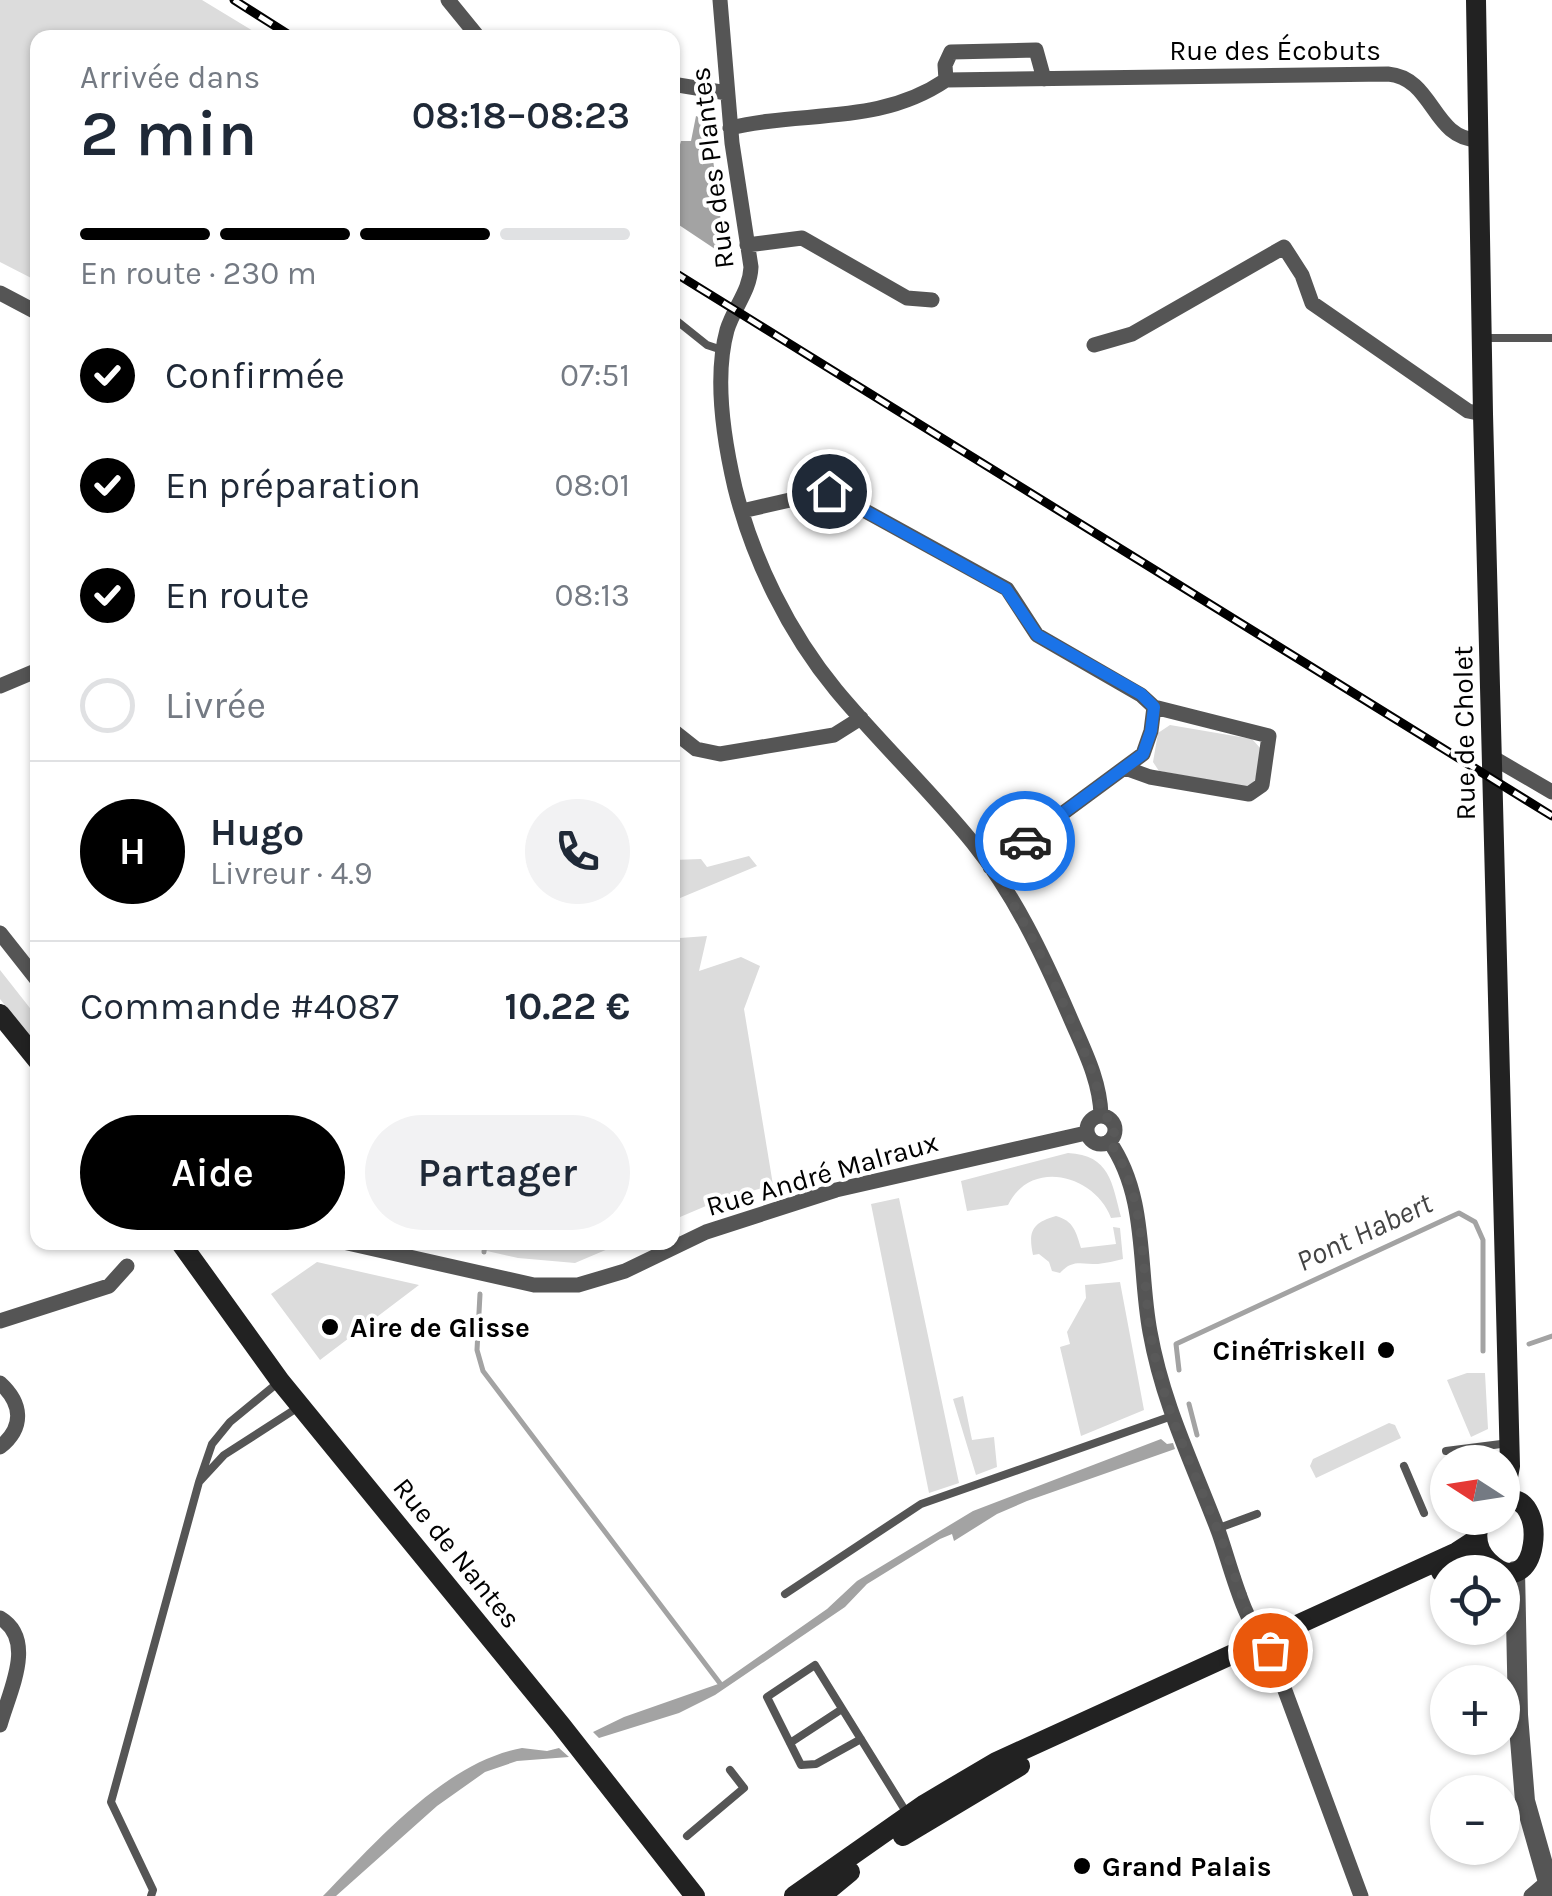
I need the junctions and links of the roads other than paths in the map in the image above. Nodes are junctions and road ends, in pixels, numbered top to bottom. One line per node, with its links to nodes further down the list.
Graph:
1 (448, 0): 4 (street)
2 (720, 0): 8 (street, Rue des Plantes)
3 (1476, 0): 10 (main road, Rue de Cholet)
4 (472, 30)
5 (946, 80): 6 (street, Rue des Écobuts); 6 (street, Rue des Écobuts); 9 (street, Rue des Écobuts)
6 (1044, 80): 10 (street, Rue des Écobuts)
7 (680, 85): 8 (street)
8 (727, 93): 9 (street, Rue des Plantes)
9 (730, 128): 11 (street, Rue des Plantes)
10 (1478, 140): 16 (main road, Rue de Cholet)
11 (748, 245): 13 (street); 19 (street, Rue des Plantes)
12 (0, 293): 14 (street)
13 (932, 300)
14 (30, 309)
15 (680, 324): 19 (lane)
16 (1483, 338): 17 (lane); 20 (main road, Rue de Cholet)
17 (1552, 338)
18 (1094, 345): 20 (street)
19 (724, 350): 21 (street, Rue des Plantes)
20 (1483, 414): 27 (main road, Rue de Cholet)
21 (742, 512): 24 (street); 25 (street, Rue des Plantes)
22 (30, 673): 23 (street)
23 (0, 686)
24 (1154, 707): 28 (street); 28 (street)
25 (861, 718): 26 (street); 30 (street, Rue des Plantes)
26 (680, 736)
27 (1492, 758): 29 (street); 48 (main road, Rue de Cholet)
28 (1125, 768): 30 (street)
29 (1552, 792)
30 (990, 867): 35 (street, Rue des Plantes)
31 (0, 933): 32 (street)
32 (30, 972)
33 (0, 1014): 34 (main road)
34 (30, 1051)
35 (1101, 1115): 36 (street); 37 (street, Rue des Plantes)
36 (1086, 1133): 37 (street); 38 (street, Rue André Malraux)
37 (1109, 1141): 47 (street, Rue des Plantes)
38 (680, 1243)
39 (186, 1250): 44 (main road, Rue de Nantes)
40 (377, 1250): 41 (street, Rue André Malraux)
41 (666, 1250)
42 (127, 1266): 43 (street)
43 (0, 1322)
44 (280, 1381): 46 (main road, Rue de Nantes); 52 (lane)
45 (0, 1383): 50 (street)
46 (300, 1406): 52 (lane); 73 (main road, Rue de Nantes)
47 (1172, 1416): 56 (street, Rue des Plantes); 62 (lane)
48 (1509, 1443): 49 (lane); 53 (main road, Rue de Cholet)
49 (1493, 1445)
50 (0, 1446)
51 (1404, 1466): 54 (lane)
52 (200, 1482): 75 (lane)
53 (1524, 1503): 58 (main road, Rue de Cholet)
54 (1424, 1513)
55 (1257, 1514): 56 (lane)
56 (1217, 1529): 64 (street, Rue des Plantes)
57 (1481, 1535): 59 (main road)
58 (1550, 1536): 61 (main road)
59 (1481, 1549): 60 (main road); 64 (main road)
60 (1486, 1555)
61 (1520, 1570)
62 (785, 1594)
63 (0, 1618): 67 (street)
64 (1265, 1645): 71 (main road); 80 (street, Rue des Plantes)
65 (1517, 1645): 74 (street)
66 (842, 1709): 68 (lane); 69 (lane); 69 (lane)
67 (0, 1725)
68 (860, 1738): 69 (lane); 71 (lane)
69 (790, 1743)
70 (730, 1770): 72 (lane)
71 (912, 1822): 78 (main road); 79 (main road)
72 (687, 1836)
73 (678, 1873): 76 (main road, Rue de Nantes); 77 (main road)
74 (1546, 1888)
75 (151, 1896)
76 (695, 1896)
77 (710, 1896)
78 (794, 1896)
79 (821, 1896)
80 (1360, 1896)

